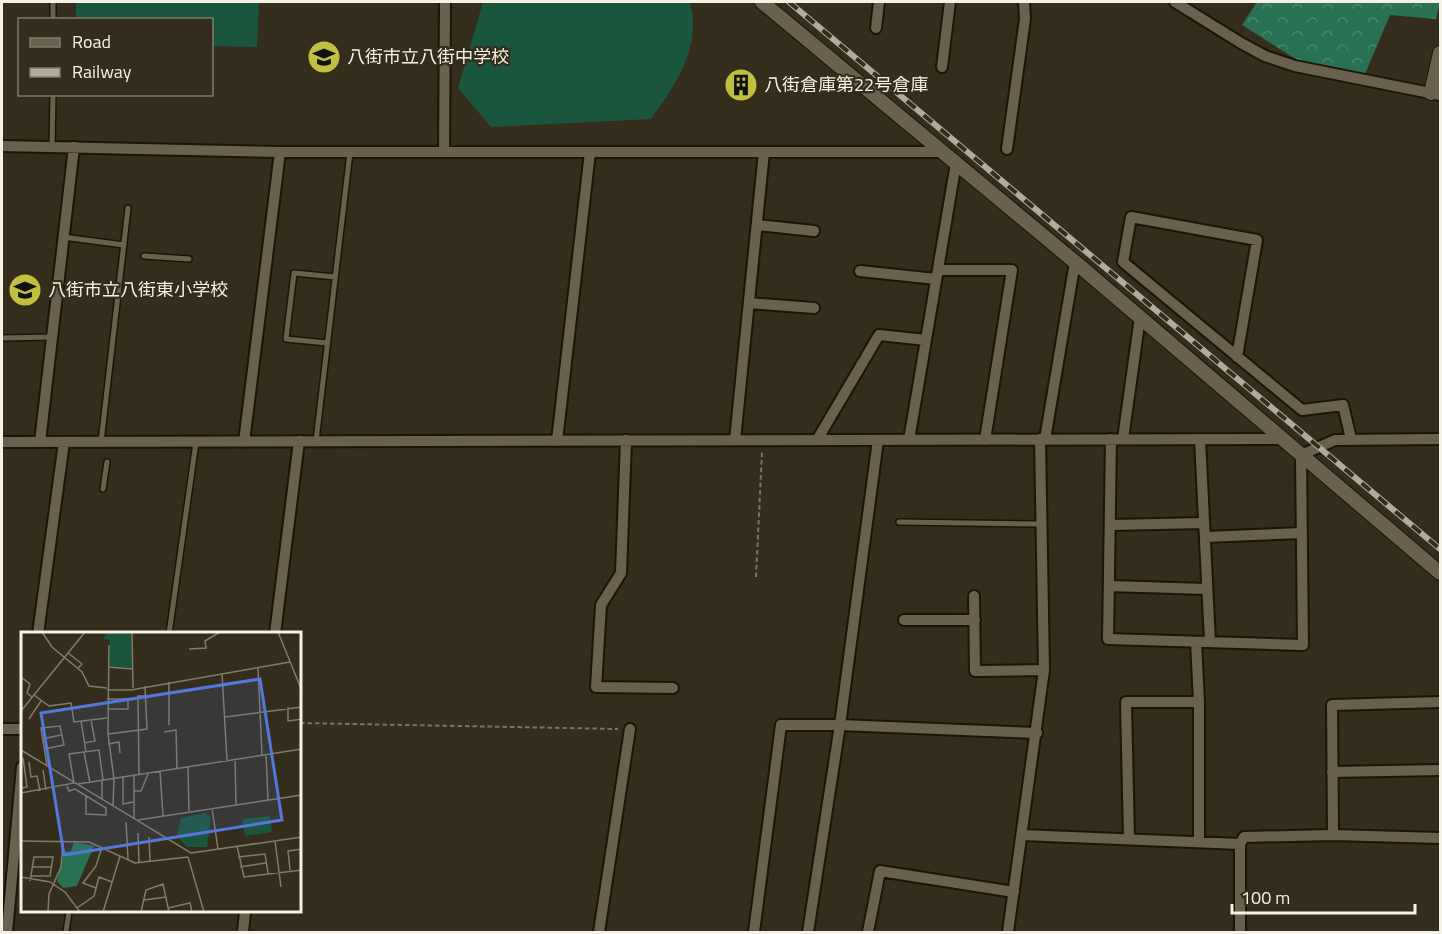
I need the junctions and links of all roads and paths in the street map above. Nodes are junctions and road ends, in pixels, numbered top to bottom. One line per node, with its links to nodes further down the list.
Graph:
1 (53, 2): 9 (lane)
2 (445, 2): 21 (street)
3 (762, 2): 24 (street)
4 (879, 2): 10 (street)
5 (950, 2): 12 (street)
6 (1024, 2): 18 (street)
7 (1175, 2): 8 (street)
8 (1190, 6): 13 (street)
9 (53, 18)
10 (876, 28)
11 (1440, 53): 13 (street)
12 (942, 67)
13 (1436, 94)
14 (52, 96): 16 (lane)
15 (2, 146): 16 (street)
16 (52, 147): 17 (street)
17 (74, 147): 19 (street); 29 (street)
18 (1007, 149)
19 (280, 152): 20 (street); 66 (street)
20 (350, 152): 21 (street); 36 (lane)
21 (444, 152): 22 (street)
22 (590, 152): 23 (street); 59 (street)
23 (764, 152): 24 (street); 27 (street)
24 (943, 152): 25 (street)
25 (956, 162): 33 (street); 35 (street)
26 (128, 208): 30 (lane)
27 (757, 225): 28 (street); 37 (street)
28 (814, 231)
29 (63, 237): 30 (lane); 40 (street)
30 (124, 244): 64 (lane)
31 (144, 256): 32 (lane)
32 (189, 259)
33 (1075, 262): 39 (street); 45 (street)
34 (860, 271): 35 (street)
35 (937, 274): 42 (street); 56 (street)
36 (335, 277): 43 (lane); 43 (lane)
37 (749, 303): 38 (street); 51 (street)
38 (814, 308)
39 (1140, 317): 46 (street); 48 (street)
40 (52, 337): 41 (lane); 62 (street)
41 (2, 338)
42 (926, 340): 53 (street); 55 (street)
43 (327, 343): 58 (lane)
44 (1238, 357): 44 (street); 49 (street)
45 (1042, 439): 46 (street); 56 (street); 72 (street)
46 (1117, 439): 47 (street); 73 (street)
47 (1200, 439): 48 (street); 71 (street)
48 (1282, 439): 67 (street)
49 (1352, 439): 50 (street); 67 (street)
50 (1440, 439)
51 (735, 440): 52 (street); 60 (street)
52 (763, 440): 53 (street); 77 (path)
53 (817, 440): 54 (street)
54 (878, 440): 55 (street); 93 (street)
55 (909, 440): 56 (street)
56 (985, 440)
57 (299, 441): 58 (street); 66 (street); 85 (street)
58 (316, 441): 59 (street)
59 (557, 441): 60 (street)
60 (626, 441): 89 (street)
61 (2, 442): 62 (street)
62 (40, 442): 63 (street)
63 (64, 442): 64 (street); 83 (street)
64 (101, 442): 65 (street)
65 (196, 442): 66 (street); 84 (lane)
66 (244, 442)
67 (1301, 455): 74 (street); 76 (street)
68 (107, 462): 69 (lane)
69 (103, 489)
70 (899, 522): 72 (lane)
71 (1204, 523): 73 (street); 75 (street)
72 (1041, 525): 88 (street)
73 (1110, 525): 78 (street)
74 (1302, 533): 75 (street); 87 (street)
75 (1205, 537): 79 (street)
76 (1440, 573)
77 (756, 577)
78 (1109, 586): 79 (street); 86 (street)
79 (1208, 589): 87 (street)
80 (974, 596): 82 (street)
81 (904, 620): 82 (street)
82 (975, 620): 88 (street)
83 (38, 632)
84 (168, 632)
85 (275, 632)
86 (1196, 642): 87 (street); 90 (street)
87 (1210, 642)
88 (1044, 670): 97 (street)
89 (673, 688)
90 (1199, 702): 104 (street); 105 (street)
91 (1440, 702): 99 (street)
92 (302, 723): 96 (path)
93 (840, 724): 97 (street); 114 (street); 115 (street)
94 (2, 729): 95 (street)
95 (21, 729)
96 (630, 729): 113 (street)
97 (1037, 733): 101 (street)
98 (1440, 770): 99 (street)
99 (1332, 772): 102 (street)
100 (21, 779): 110 (street)
101 (1022, 835): 104 (street); 107 (street)
102 (1333, 835): 103 (street); 106 (street)
103 (1440, 838)
104 (1129, 839): 105 (street)
105 (1198, 842): 106 (street)
106 (1240, 844): 118 (street)
107 (1014, 892): 116 (street); 117 (street)
108 (69, 913): 111 (lane)
109 (245, 913): 112 (street)
110 (8, 933)
111 (66, 933)
112 (243, 933)
113 (599, 933)
114 (754, 933)
115 (808, 933)
116 (868, 933)
117 (1008, 933)
118 (1240, 933)

